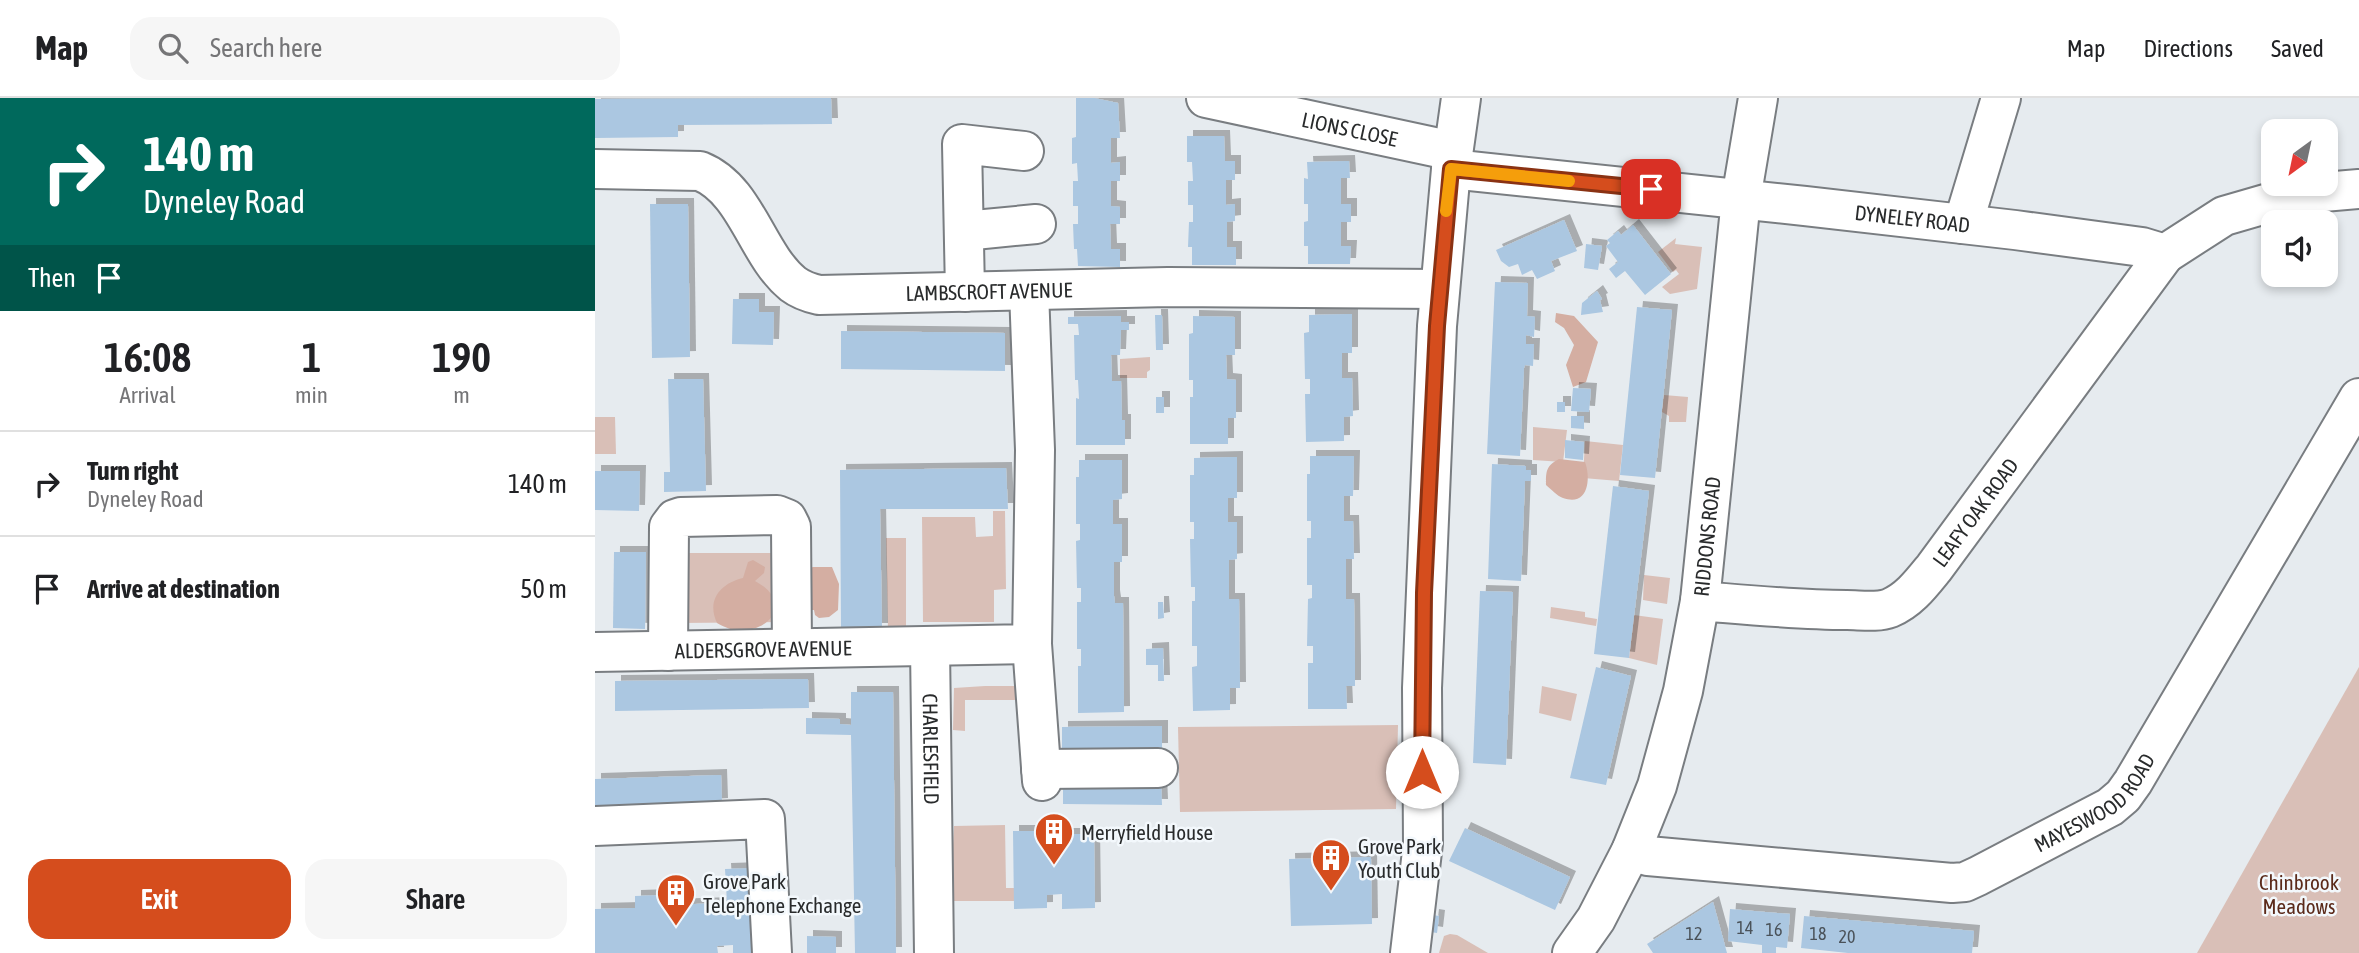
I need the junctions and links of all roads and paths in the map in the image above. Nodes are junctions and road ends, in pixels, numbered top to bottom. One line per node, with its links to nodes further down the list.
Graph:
1 (1206, 98): 6 (street, LIONS CLOSE)
2 (1461, 98): 6 (street)
3 (1758, 98): 9 (street, RIDDONS ROAD)
4 (2001, 98): 11 (street)
5 (1024, 151): 12 (street)
6 (1452, 160): 9 (street, DYNELEY ROAD); 14 (street)
7 (595, 169): 16 (street, LAMBSCROFT AVENUE)
8 (2359, 189): 13 (street)
9 (1741, 199): 11 (street, DYNELEY ROAD); 18 (street, RIDDONS ROAD)
10 (1036, 224): 12 (street)
11 (1963, 224): 13 (street, DYNELEY ROAD)
12 (964, 231): 16 (street)
13 (2165, 254): 18 (street, LEAFY OAK ROAD)
14 (1439, 289): 15 (street, LAMBSCROFT AVENUE); 29 (street)
15 (1030, 291): 16 (street, LAMBSCROFT AVENUE); 19 (street)
16 (965, 292)
17 (2359, 398): 26 (street, MAYESWOOD ROAD)
18 (1700, 601): 26 (street, RIDDONS ROAD)
19 (1032, 644): 20 (street); 24 (street)
20 (930, 647): 21 (street, ALDERSGROVE AVENUE); 28 (street, CHARLESFIELD)
21 (792, 648): 22 (street, ALDERSGROVE AVENUE); 22 (street)
22 (668, 651): 23 (street, ALDERSGROVE AVENUE)
23 (595, 652)
24 (1158, 768)
25 (595, 827): 27 (street)
26 (1631, 850): 30 (street, RIDDONS ROAD)
27 (772, 953)
28 (934, 953)
29 (1410, 953)
30 (1572, 953)

